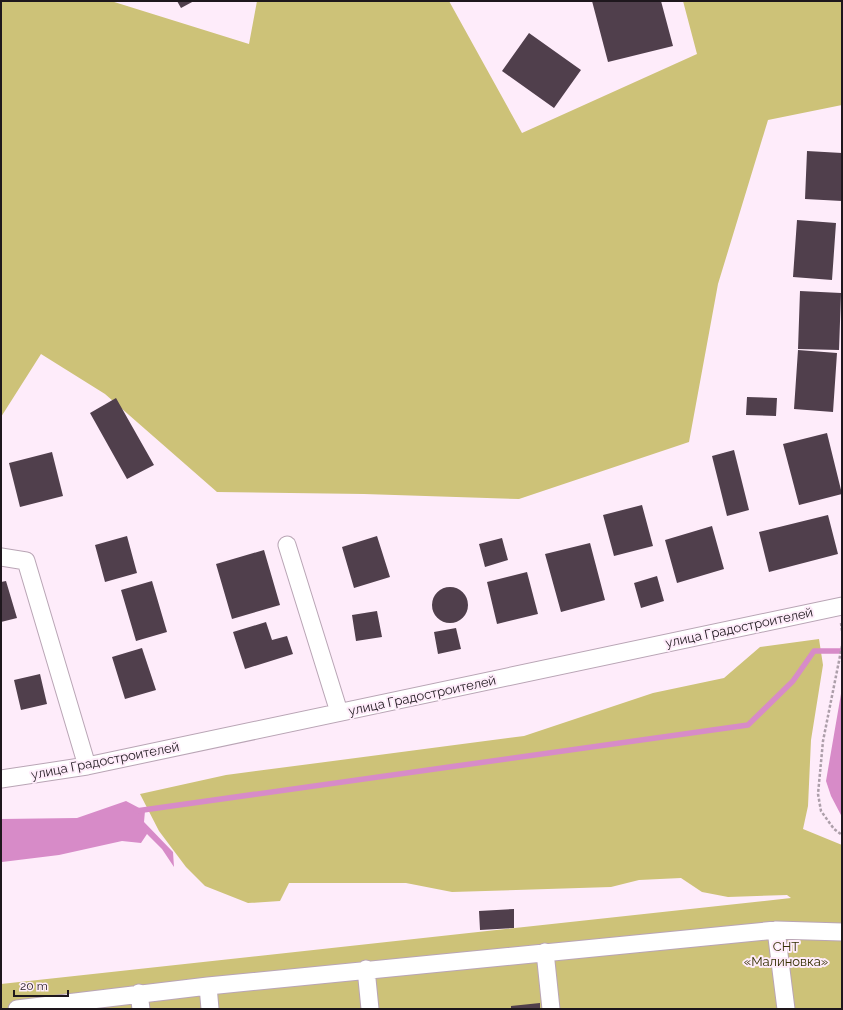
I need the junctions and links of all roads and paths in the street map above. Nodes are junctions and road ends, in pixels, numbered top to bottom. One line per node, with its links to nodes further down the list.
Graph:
1 (287, 544): 5 (street)
2 (1, 558): 6 (street)
3 (842, 606): 5 (street, улица Градостроителей)
4 (842, 646): 8 (path)
5 (339, 712): 6 (street, улица Градостроителей)
6 (87, 766): 7 (street, улица Градостроителей)
7 (1, 779)
8 (842, 835)
9 (776, 930): 10 (street); 11 (street); 19 (street)
10 (842, 932)
11 (545, 952): 12 (street); 18 (street)
12 (366, 969): 13 (street); 17 (street)
13 (208, 986): 14 (street); 16 (street)
14 (140, 1001): 15 (street)
15 (17, 1009)
16 (210, 1009)
17 (370, 1009)
18 (551, 1009)
19 (786, 1009)

